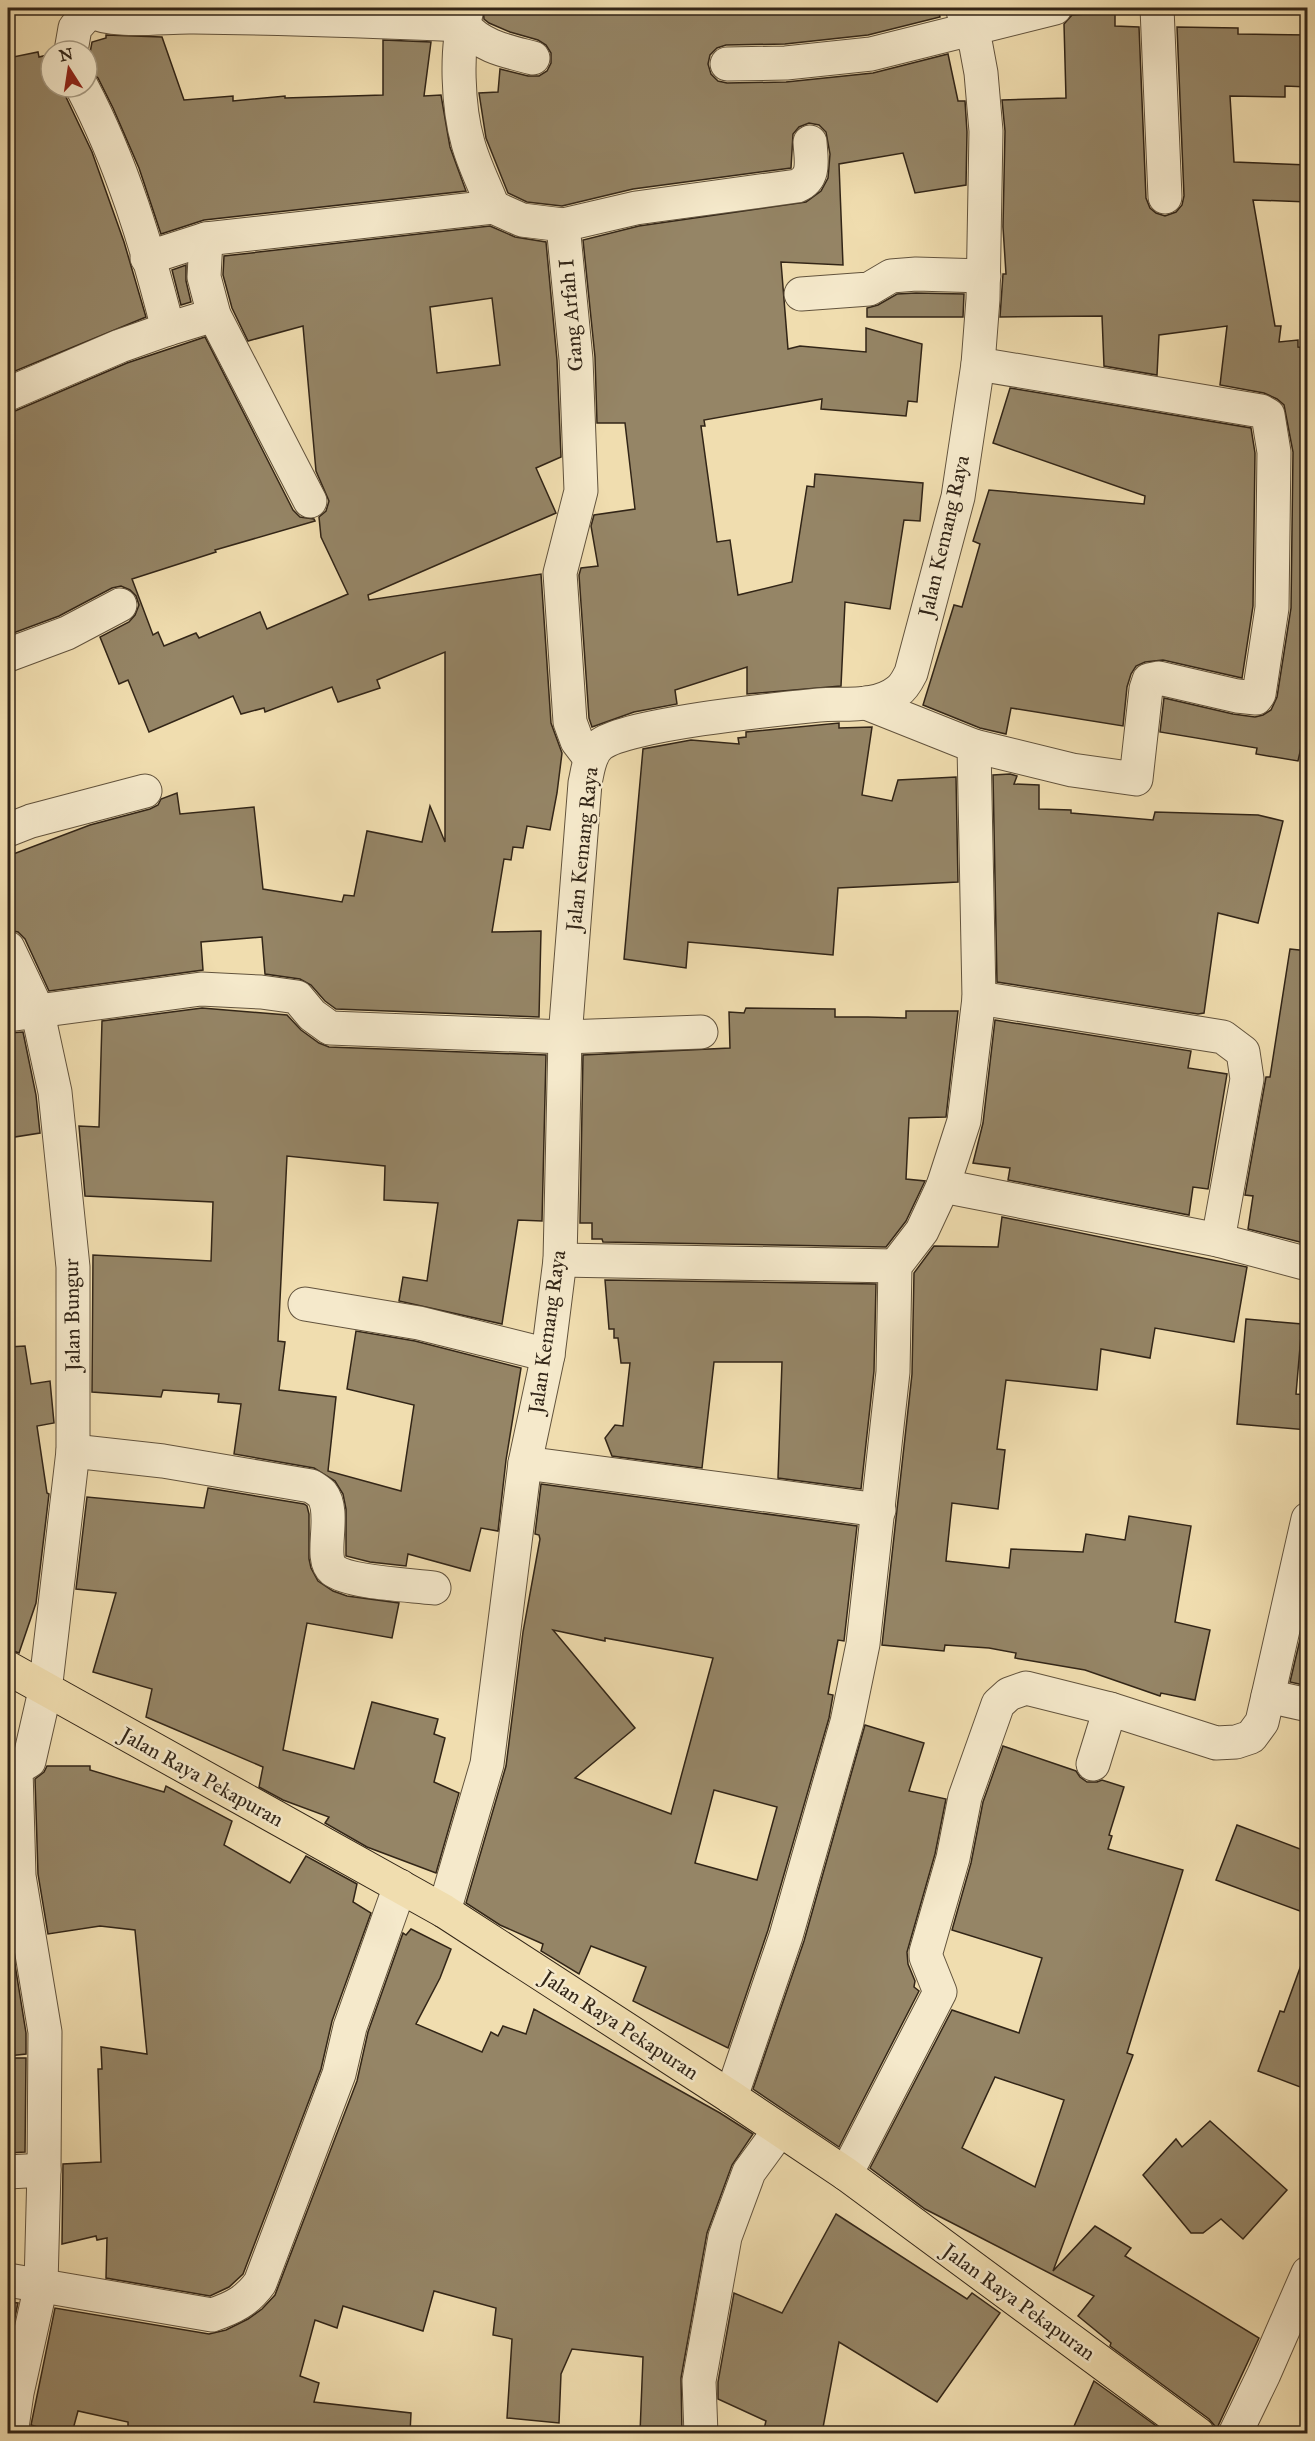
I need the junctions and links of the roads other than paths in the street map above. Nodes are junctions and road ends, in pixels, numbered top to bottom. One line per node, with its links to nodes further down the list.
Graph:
1 (1055, 8): 5 (street)
2 (1157, 8): 11 (street)
3 (90, 9): 4 (street); 6 (street)
4 (466, 16): 7 (street); 12 (street)
5 (965, 18): 8 (street); 16 (street, Jalan Kemang Raya)
6 (73, 39)
7 (533, 58)
8 (727, 64)
9 (88, 99): 15 (street)
10 (810, 142): 13 (street)
11 (1165, 197)
12 (493, 207): 13 (street); 14 (street)
13 (562, 225): 27 (street, Gang Arfah I)
14 (206, 239): 15 (street); 18 (street)
15 (147, 258): 19 (street)
16 (984, 276): 17 (street); 20 (street, Jalan Kemang Raya)
17 (801, 294)
18 (214, 315): 19 (street); 22 (street)
19 (168, 328): 21 (street)
20 (978, 364): 25 (street, Jalan Kemang Raya); 26 (street)
21 (8, 394)
22 (310, 501)
23 (120, 605): 24 (street)
24 (8, 654)
25 (866, 703): 26 (street); 27 (street, Jalan Kemang Raya)
26 (974, 746): 31 (street)
27 (590, 758): 34 (street, Jalan Kemang Raya)
28 (145, 791): 29 (street)
29 (8, 830)
30 (8, 948): 32 (street, Jalan Bungur)
31 (979, 998): 35 (street); 36 (street)
32 (22, 1012): 34 (street); 42 (street, Jalan Bungur)
33 (701, 1032): 34 (street)
34 (565, 1036): 37 (street, Jalan Kemang Raya)
35 (943, 1186): 36 (street); 39 (street)
36 (1218, 1240): 38 (street)
37 (560, 1260): 39 (street); 41 (street, Jalan Kemang Raya)
38 (1308, 1264)
39 (895, 1266): 44 (street)
40 (305, 1304): 41 (street)
41 (548, 1355): 43 (street, Jalan Kemang Raya)
42 (73, 1451): 46 (street); 48 (street, Jalan Bungur)
43 (525, 1462): 44 (street); 54 (street, Jalan Kemang Raya)
44 (879, 1509): 55 (street)
45 (1308, 1519): 49 (street)
46 (434, 1588)
47 (8, 1668): 48 (main road, Jalan Raya Pekapuran)
48 (45, 1691): 53 (main road, Jalan Raya Pekapuran); 57 (street, Jalan Bungur)
49 (1268, 1696): 50 (street); 51 (street)
50 (1308, 1705)
51 (1110, 1709): 52 (street); 59 (street)
52 (1093, 1764)
53 (399, 1886): 54 (main road, Jalan Raya Pekapuran); 62 (street)
54 (444, 1911): 55 (main road, Jalan Raya Pekapuran)
55 (731, 2097): 56 (main road, Jalan Raya Pekapuran)
56 (779, 2131): 59 (main road, Jalan Raya Pekapuran); 64 (street)
57 (44, 2170): 58 (street); 62 (street)
58 (8, 2172)
59 (846, 2174): 65 (main road, Jalan Raya Pekapuran)
60 (1308, 2273): 66 (street)
61 (8, 2280): 62 (street)
62 (41, 2285): 63 (street)
63 (11, 2433)
64 (700, 2433)
65 (1198, 2433)
66 (1235, 2433)

